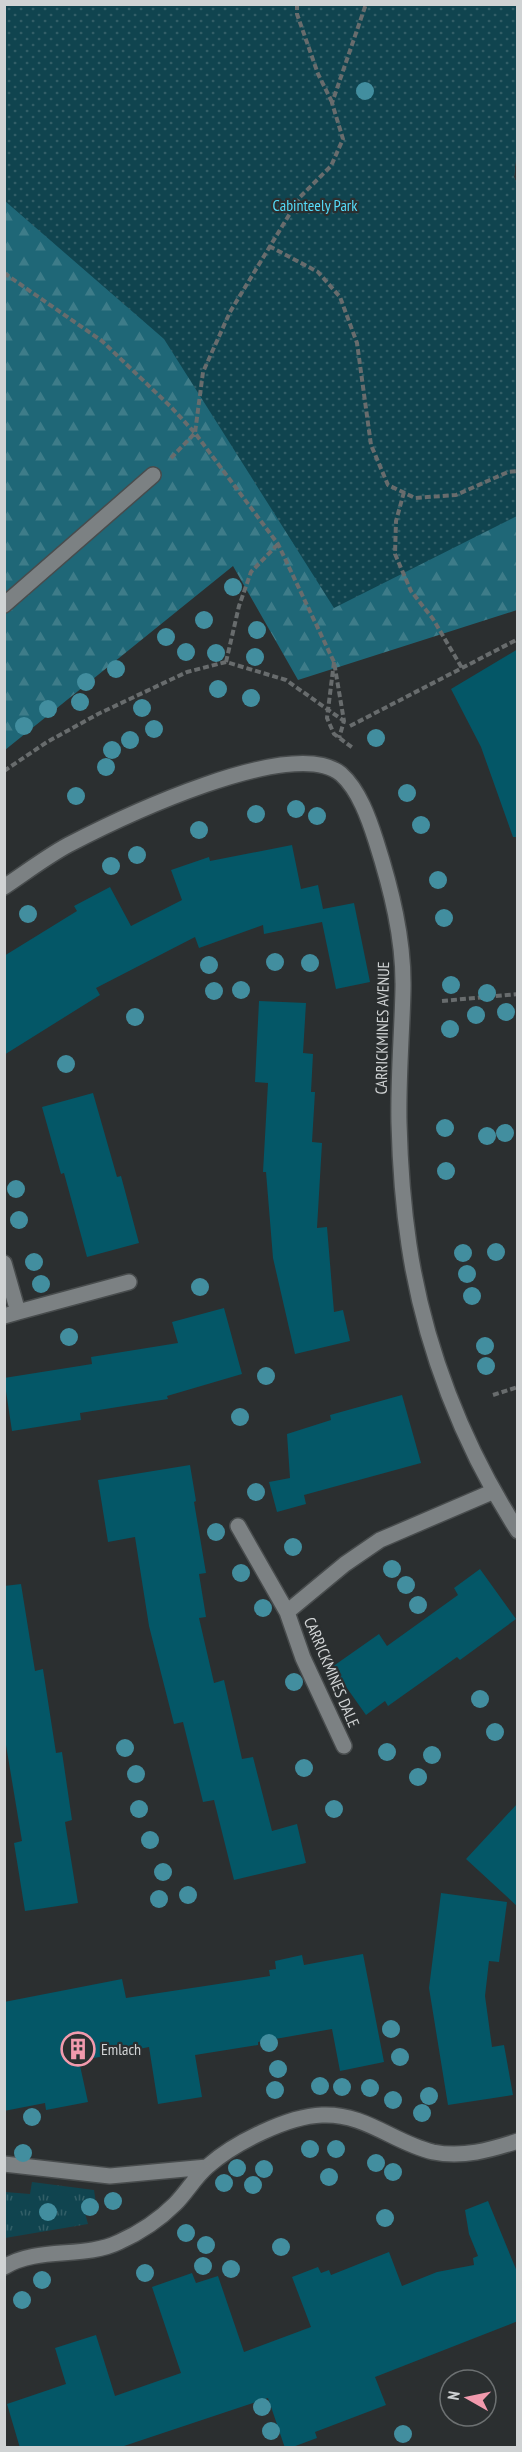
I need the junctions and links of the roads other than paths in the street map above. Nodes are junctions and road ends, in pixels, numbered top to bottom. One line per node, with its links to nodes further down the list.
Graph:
1 (153, 475): 2 (street)
2 (4, 605)
3 (4, 887): 7 (street, CARRICKMINES AVENUE)
4 (4, 1263): 6 (street)
5 (129, 1282): 6 (street)
6 (11, 1314)
7 (492, 1492): 9 (street, CARRICKMINES AVENUE); 10 (street, CARRICKMINES DALE)
8 (238, 1526): 10 (street, CARRICKMINES DALE)
9 (518, 1532)
10 (287, 1612): 11 (street, CARRICKMINES DALE)
11 (344, 1746)
12 (518, 2141): 14 (street)
13 (4, 2164): 14 (street)
14 (207, 2167): 15 (street)
15 (4, 2267)

